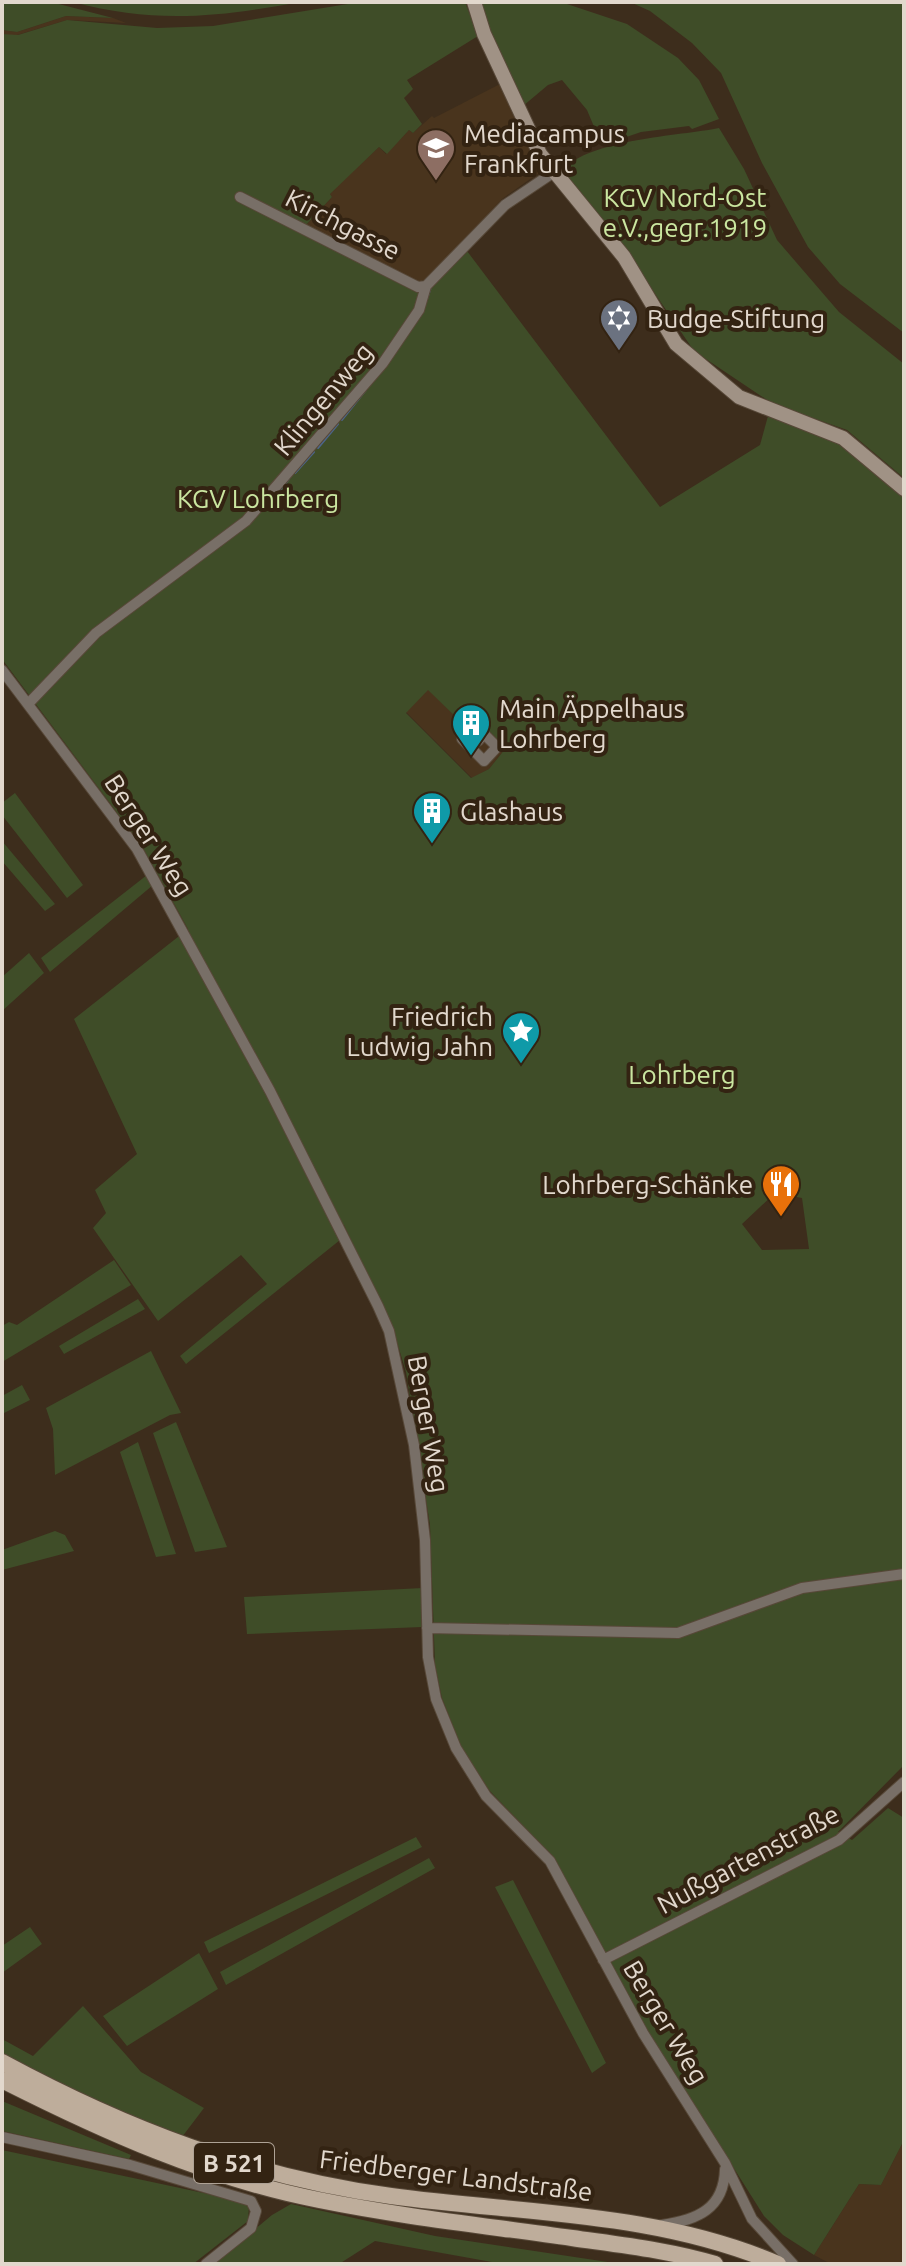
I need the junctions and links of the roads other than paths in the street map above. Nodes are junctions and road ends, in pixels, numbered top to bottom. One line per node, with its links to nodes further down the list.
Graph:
1 (474, 2): 2 (main road)
2 (554, 172): 4 (street, Klingenweg); 5 (main road)
3 (240, 197): 4 (street, Kirchgasse)
4 (426, 286): 7 (street, Klingenweg)
5 (904, 489)
6 (2, 670): 7 (street)
7 (28, 704): 9 (street, Berger Weg)
8 (904, 1574): 9 (street)
9 (427, 1628): 11 (street, Berger Weg)
10 (904, 1782): 11 (street, Nußgartenstraße)
11 (603, 1960): 15 (street, Berger Weg)
12 (2, 2062): 16 (main road, Friedberger Landstraße / B 521)
13 (2, 2080): 18 (main road, Friedberger Landstraße / B 521)
14 (2, 2137): 17 (street)
15 (725, 2163): 16 (street); 20 (street, Berger Weg)
16 (656, 2226): 19 (main road, Friedberger Landstraße / B 521)
17 (206, 2264)
18 (715, 2264)
19 (778, 2264)
20 (793, 2264)

